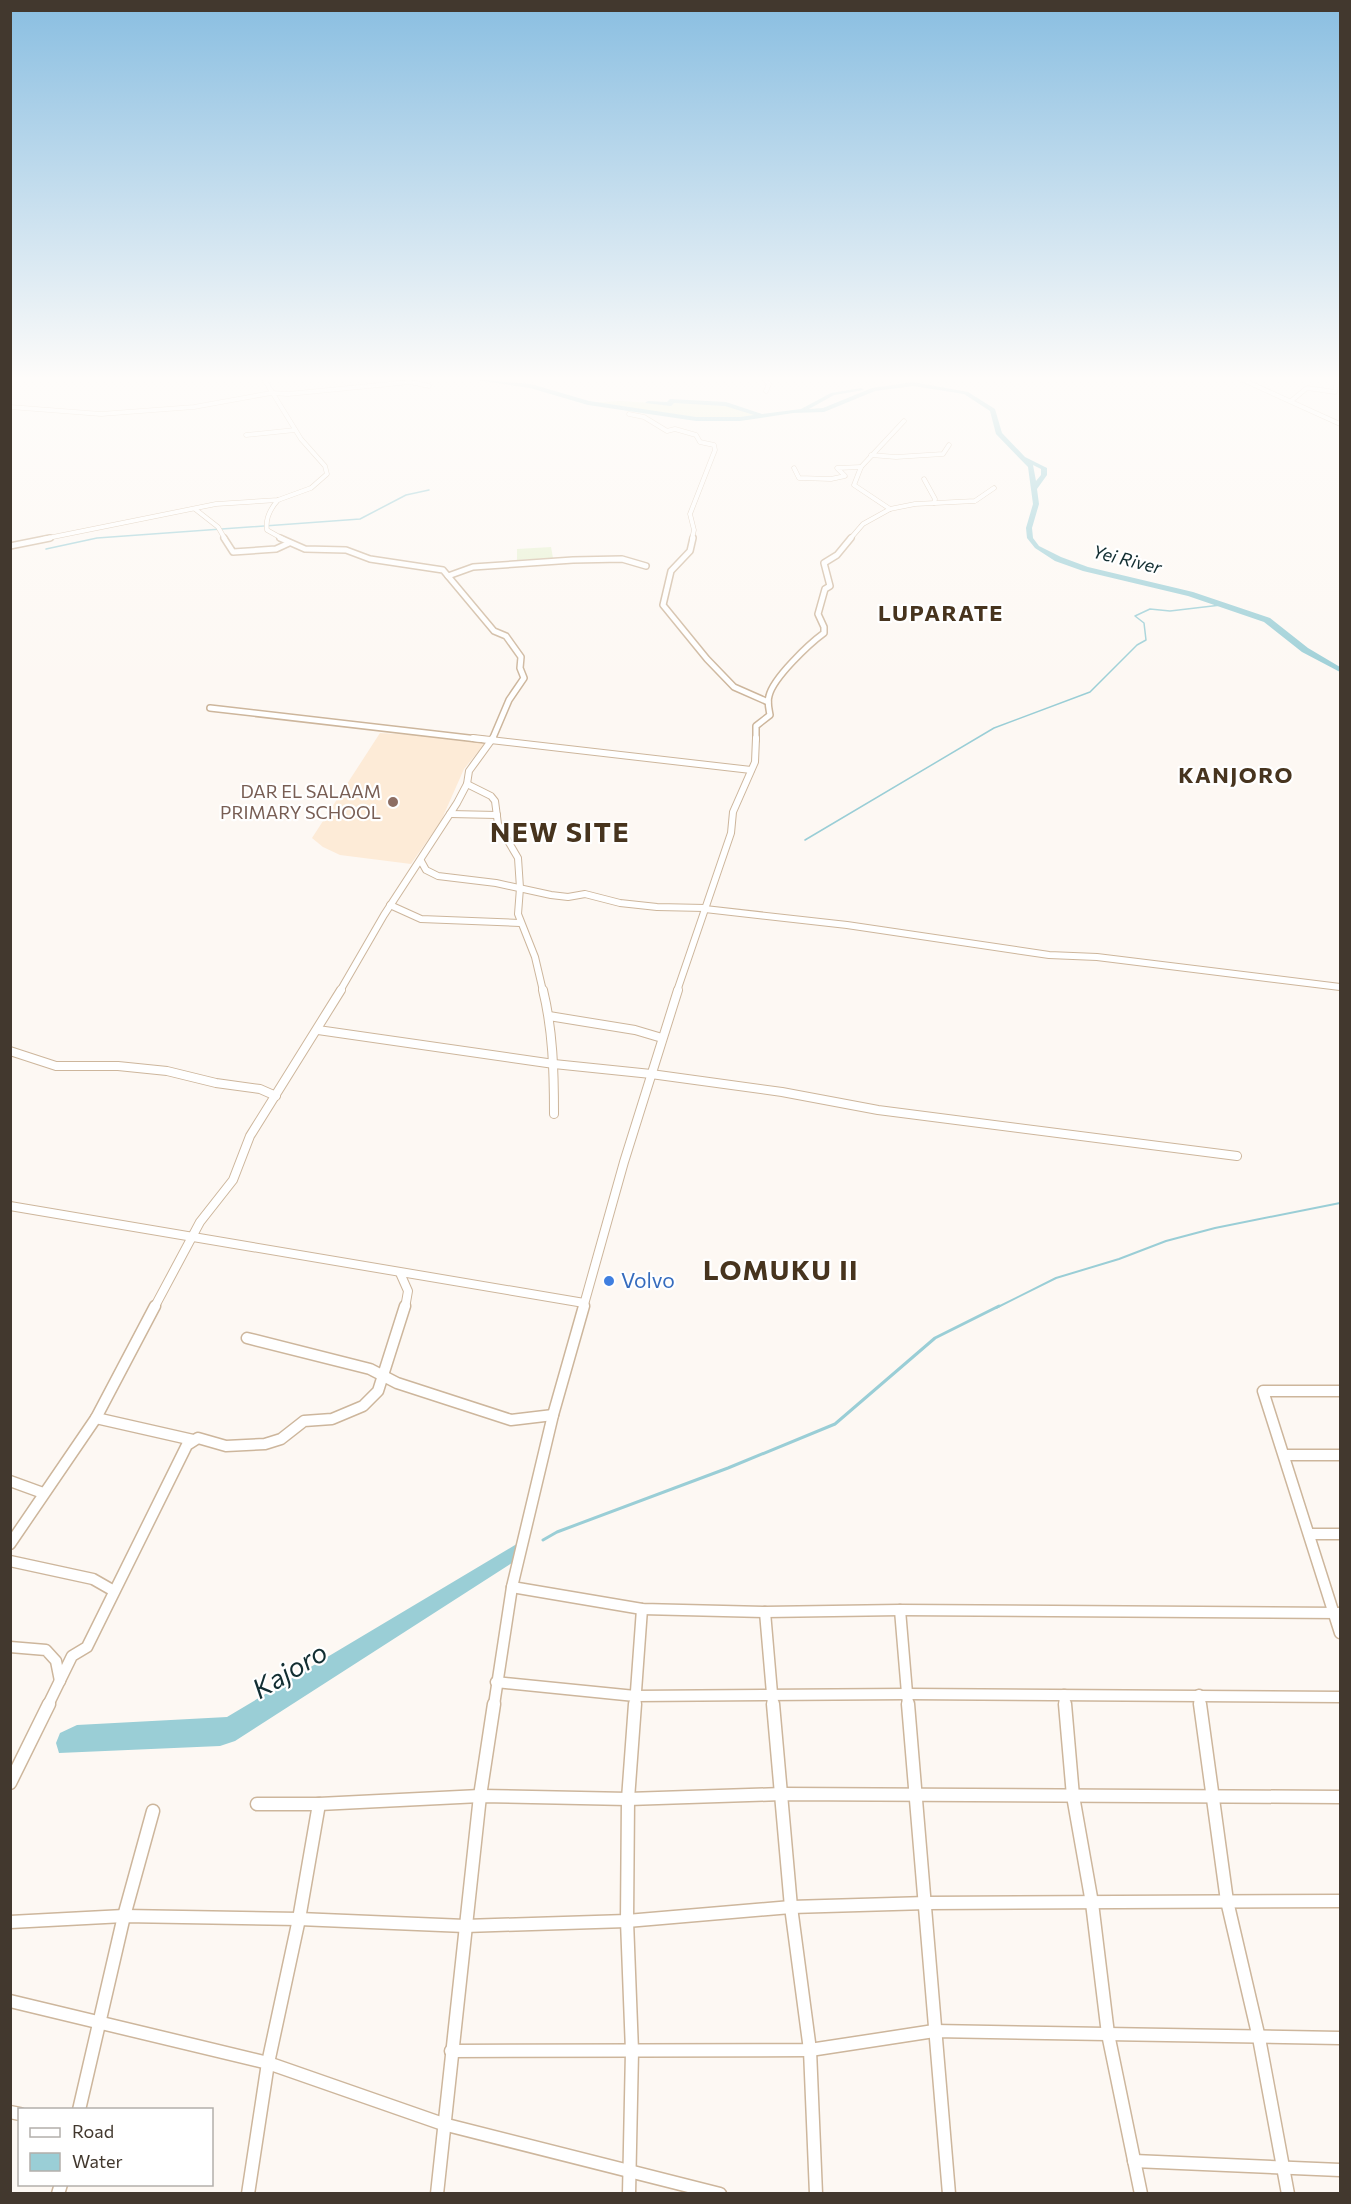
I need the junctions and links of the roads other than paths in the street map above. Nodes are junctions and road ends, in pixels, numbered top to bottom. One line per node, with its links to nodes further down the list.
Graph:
1 (319, 482): 6 (street)
2 (703, 482): 14 (street)
3 (855, 482): 9 (street)
4 (926, 482): 7 (street)
5 (994, 488): 7 (street)
6 (278, 500): 8 (street); 10 (street)
7 (934, 503): 9 (street)
8 (195, 509): 10 (street); 11 (street)
9 (890, 509): 14 (street)
10 (289, 543): 13 (street)
11 (10, 546)
12 (646, 566): 13 (street)
13 (448, 576): 16 (street)
14 (768, 702): 17 (street)
15 (210, 708): 16 (street)
16 (492, 740): 17 (street); 18 (street)
17 (751, 770): 24 (street)
18 (467, 784): 19 (street); 20 (street)
19 (450, 814): 20 (street); 21 (street)
20 (497, 814): 22 (street)
21 (421, 861): 22 (street); 23 (street)
22 (520, 888): 24 (street); 25 (street)
23 (390, 905): 25 (street); 28 (street)
24 (705, 908): 26 (street); 29 (street)
25 (520, 923): 27 (street)
26 (1341, 987)
27 (549, 1016): 29 (street); 31 (street)
28 (318, 1030): 31 (street); 33 (street)
29 (662, 1038): 32 (street)
30 (10, 1051): 33 (street)
31 (554, 1064): 32 (street); 34 (street)
32 (651, 1074): 35 (street); 39 (street)
33 (276, 1095): 37 (street)
34 (554, 1114)
35 (1237, 1156)
36 (10, 1206): 37 (street)
37 (193, 1239): 38 (street); 44 (street)
38 (400, 1274): 39 (street); 41 (street)
39 (584, 1304): 43 (street)
40 (247, 1338): 41 (street)
41 (384, 1376): 43 (street); 45 (street)
42 (1341, 1391): 46 (street)
43 (553, 1415): 54 (street)
44 (96, 1418): 45 (street); 49 (street)
45 (193, 1440): 55 (street)
46 (1285, 1455): 47 (street); 50 (street)
47 (1341, 1455)
48 (10, 1481): 49 (street)
49 (43, 1493): 52 (street)
50 (1310, 1534): 51 (street); 59 (street)
51 (1341, 1534)
52 (10, 1544)
53 (10, 1562): 55 (street)
54 (512, 1587): 56 (street); 63 (street)
55 (114, 1591): 62 (street)
56 (642, 1609): 58 (street); 67 (street)
57 (900, 1610): 58 (street); 59 (street); 64 (street)
58 (765, 1612): 68 (street)
59 (1338, 1613): 60 (street)
60 (1341, 1633)
61 (10, 1647): 62 (street)
62 (60, 1682): 70 (street)
63 (496, 1682): 67 (street); 73 (street)
64 (908, 1694): 65 (street); 68 (street); 72 (street)
65 (1064, 1695): 66 (street); 74 (street)
66 (1199, 1695): 69 (street); 75 (street)
67 (635, 1696): 68 (street); 77 (street)
68 (772, 1696): 71 (street)
69 (1341, 1696)
70 (10, 1783)
71 (782, 1794): 72 (street); 77 (street); 85 (street)
72 (916, 1794): 74 (street); 83 (street)
73 (480, 1796): 77 (street); 79 (street); 90 (street)
74 (1073, 1796): 75 (street); 84 (street)
75 (1213, 1796): 76 (street); 81 (street)
76 (1341, 1797)
77 (628, 1799): 88 (street)
78 (257, 1804): 79 (street)
79 (319, 1804): 87 (street)
80 (153, 1811): 86 (street)
81 (1227, 1901): 82 (street); 84 (street); 95 (street)
82 (1341, 1901)
83 (927, 1903): 84 (street); 85 (street); 93 (street)
84 (1092, 1903): 94 (street)
85 (791, 1907): 88 (street); 97 (street)
86 (124, 1916): 87 (street); 89 (street); 92 (street)
87 (299, 1919): 90 (street); 100 (street)
88 (627, 1921): 90 (street); 99 (street)
89 (10, 1922)
90 (465, 1926): 98 (street)
91 (10, 2001): 92 (street)
92 (99, 2024): 100 (street); 101 (street)
93 (934, 2031): 94 (street); 97 (street); 112 (street)
94 (1108, 2034): 95 (street); 103 (street)
95 (1259, 2038): 96 (street); 104 (street)
96 (1341, 2038)
97 (810, 2050): 99 (street); 111 (street)
98 (451, 2051): 99 (street); 102 (street)
99 (632, 2051): 105 (street)
100 (268, 2063): 102 (street); 107 (street)
101 (79, 2108)
102 (443, 2124): 105 (street); 108 (street)
103 (1134, 2161): 104 (street); 113 (street)
104 (1284, 2167): 106 (street); 114 (street)
105 (628, 2169): 109 (street); 110 (street)
106 (1341, 2170)
107 (248, 2193)
108 (437, 2193)
109 (629, 2193)
110 (720, 2193)
111 (816, 2193)
112 (949, 2193)
113 (1141, 2193)
114 (1288, 2193)

